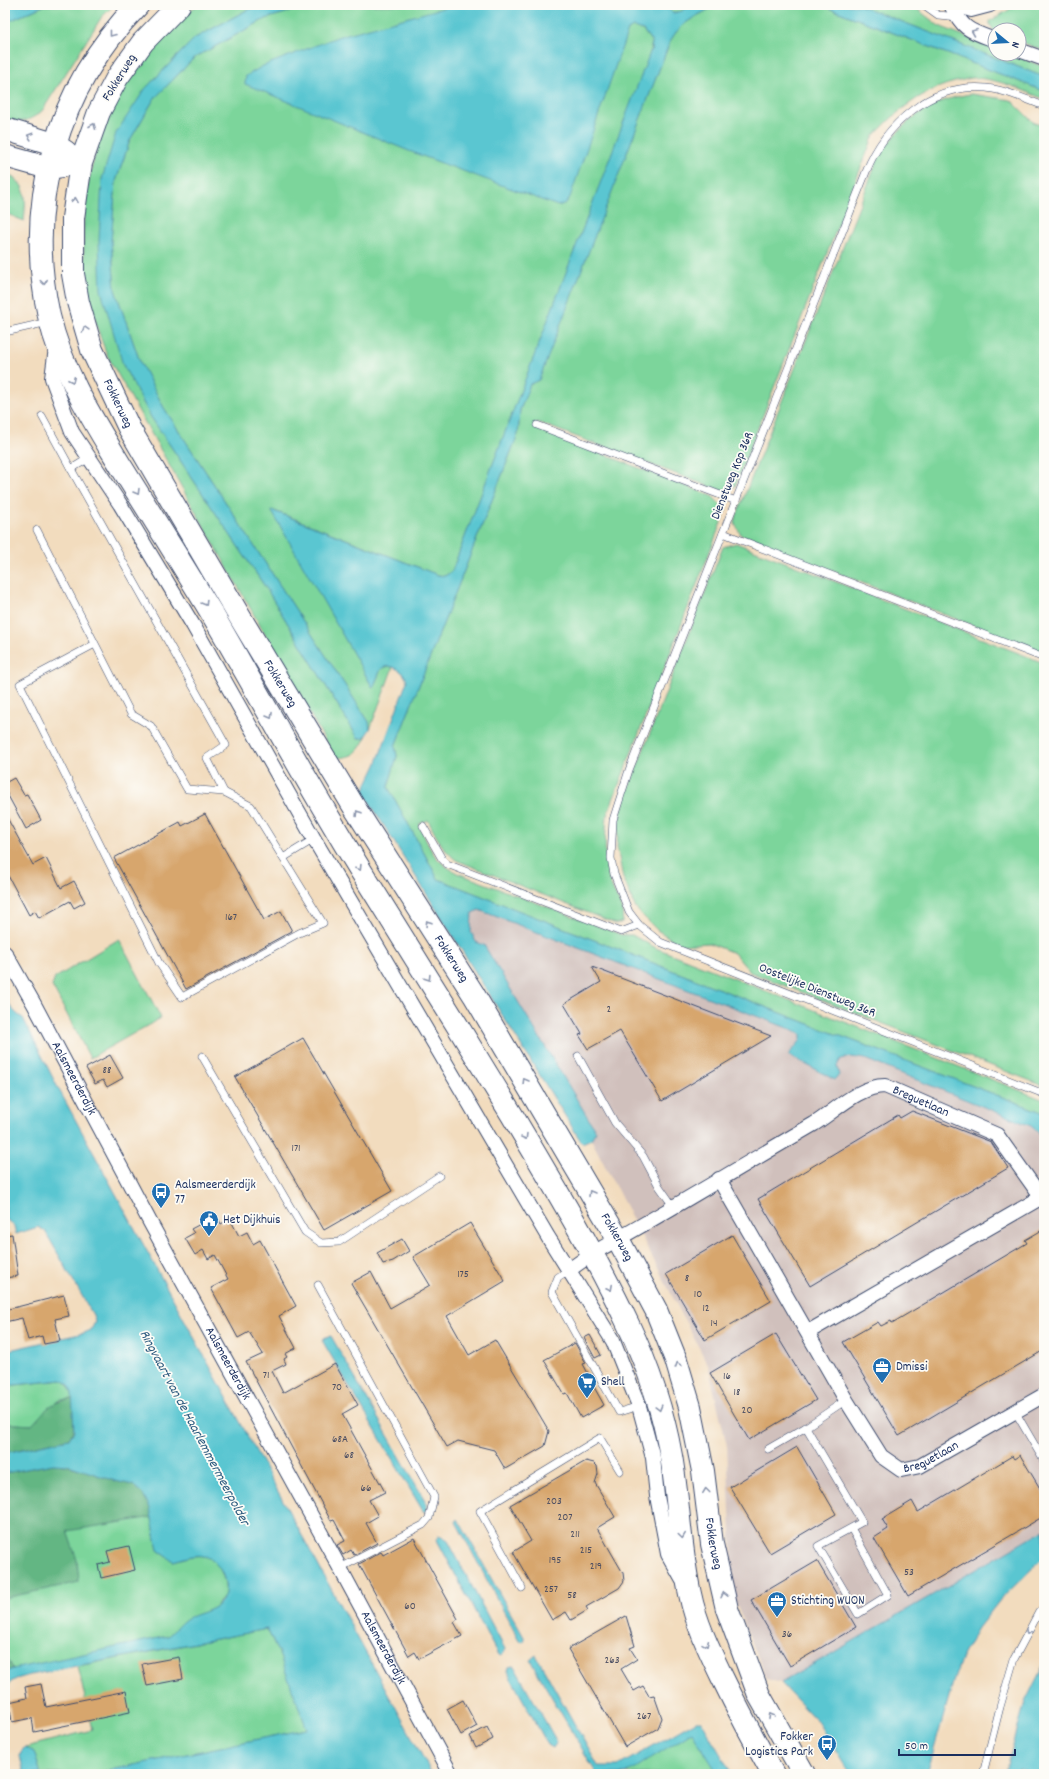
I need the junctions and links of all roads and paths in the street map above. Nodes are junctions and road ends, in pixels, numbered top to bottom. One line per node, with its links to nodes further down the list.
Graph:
1 (138, 5): 11 (main road, Fokkerweg, one-way to 11)
2 (179, 5): 13 (main road, Fokkerweg, one-way to 2)
3 (924, 5): 5 (lane)
4 (990, 5): 5 (street)
5 (955, 9): 6 (street, one-way to 5)
6 (987, 37)
7 (1027, 53): 8 (street)
8 (1044, 59)
9 (1044, 106): 22 (lane, Dienstweg Kop 36R)
10 (5, 129): 11 (main road, one-way to 10)
11 (54, 144): 13 (main road); 14 (main road, Fokkerweg)
12 (5, 156): 14 (main road)
13 (81, 163): 14 (main road); 41 (main road, Fokkerweg, one-way to 13)
14 (48, 168): 15 (main road, Fokkerweg, one-way to 15)
15 (50, 321): 16 (lane); 17 (main road, Fokkerweg)
16 (5, 332)
17 (57, 344): 20 (street, Fokkerweg); 42 (main road, Fokkerweg, one-way to 42)
18 (42, 416): 21 (lane)
19 (537, 426): 22 (lane)
20 (89, 458): 21 (lane); 29 (street, Fokkerweg)
21 (71, 469): 27 (lane)
22 (736, 501): 24 (lane, Dienstweg Kop 36R)
23 (38, 530): 25 (lane)
24 (723, 533): 26 (lane); 31 (lane, Dienstweg Kop 36R)
25 (95, 644): 27 (lane); 30 (lane)
26 (1044, 658)
27 (224, 792): 30 (lane)
28 (423, 826): 32 (lane)
29 (314, 839): 30 (lane); 43 (street, Fokkerweg)
30 (283, 858)
31 (614, 874): 32 (lane, Oostelijke Dienstweg 36R)
32 (639, 925): 36 (lane, Oostelijke Dienstweg 36R)
33 (5, 953): 55 (street, Aalsmeerderdijk)
34 (202, 1056): 37 (lane)
35 (578, 1056): 40 (lane)
36 (1044, 1094)
37 (439, 1176)
38 (719, 1179): 39 (street, Breguetlaan); 40 (street, Breguetlaan); 45 (street, Breguetlaan)
39 (1043, 1199): 45 (street, Breguetlaan)
40 (673, 1206): 41 (street, Breguetlaan)
41 (618, 1239): 42 (street, Breguetlaan); 61 (main road, Fokkerweg, one-way to 41)
42 (593, 1253): 43 (street); 57 (main road, Fokkerweg, one-way to 57)
43 (569, 1270): 48 (street, Fokkerweg); 48 (lane)
44 (318, 1285): 55 (lane)
45 (808, 1332): 47 (street, Breguetlaan)
46 (1044, 1395): 49 (street, Breguetlaan)
47 (846, 1400): 49 (street, Breguetlaan); 50 (lane)
48 (639, 1406): 57 (street, Fokkerweg)
49 (1016, 1413): 52 (lane)
50 (806, 1427): 51 (lane); 54 (lane)
51 (768, 1449)
52 (1044, 1461)
53 (620, 1471): 56 (lane)
54 (851, 1528): 54 (lane)
55 (340, 1568): 59 (street, Aalsmeerderdijk)
56 (522, 1588)
57 (690, 1594): 60 (main road, Fokkerweg, one-way to 60)
58 (1044, 1607): 62 (lane, one-way to 62)
59 (452, 1774)
60 (773, 1774)
61 (804, 1774)
62 (983, 1774)

